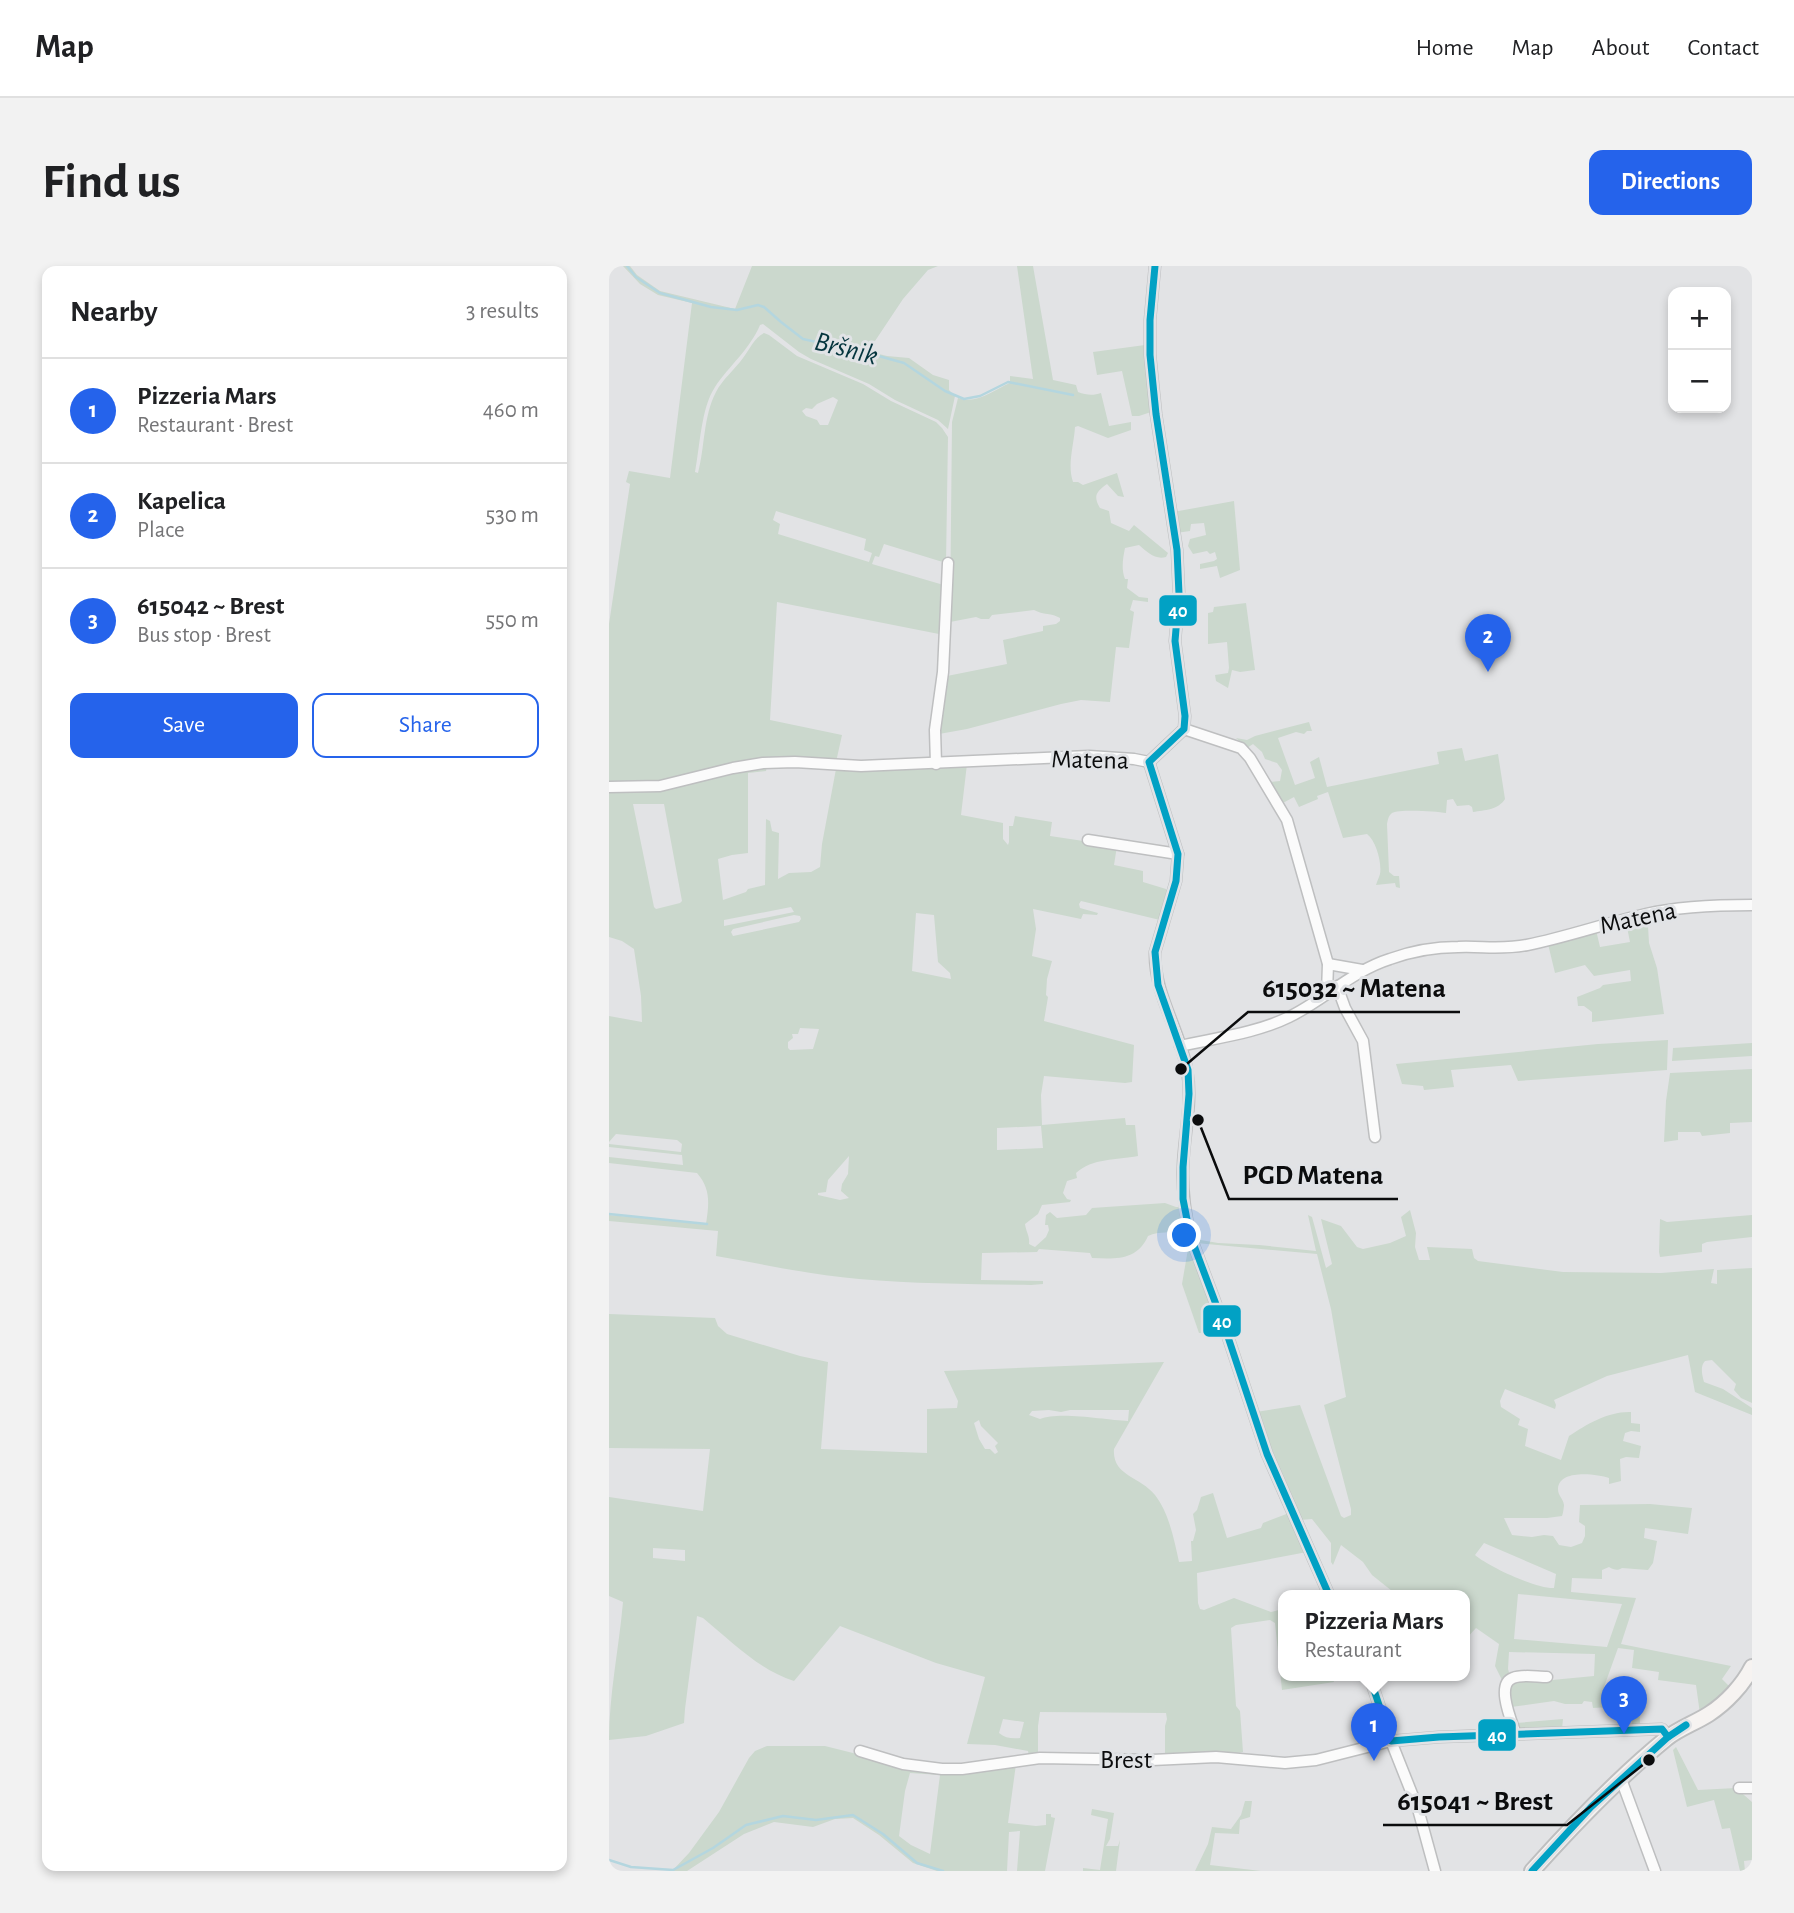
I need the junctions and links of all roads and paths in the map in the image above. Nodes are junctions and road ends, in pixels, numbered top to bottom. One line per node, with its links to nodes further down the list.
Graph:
1 (1155, 266): 3 (street)
2 (947, 563): 5 (street)
3 (1184, 729): 4 (street); 10 (street)
4 (1149, 762): 5 (street, Matena); 8 (street, Matena)
5 (936, 764): 6 (street, Matena)
6 (609, 787)
7 (1088, 840): 8 (street)
8 (1178, 854): 13 (street, Matena)
9 (1752, 905): 11 (street, Matena)
10 (1328, 964): 11 (street); 12 (street)
11 (1361, 970): 12 (street, Matena)
12 (1332, 989): 13 (street, Matena); 14 (street)
13 (1180, 1046): 15 (street, Matena)
14 (1375, 1137)
15 (1327, 1590)
16 (1752, 1667): 20 (street)
17 (1547, 1676): 19 (street)
18 (1371, 1681): 21 (street)
19 (1516, 1735): 20 (street, Brest); 21 (street, Brest)
20 (1668, 1737): 23 (street)
21 (1391, 1741): 22 (street, Brest); 26 (street)
22 (860, 1751)
23 (1621, 1779): 27 (street); 28 (street)
24 (1739, 1788): 25 (street)
25 (1752, 1788)
26 (1435, 1871)
27 (1532, 1871)
28 (1655, 1871)

